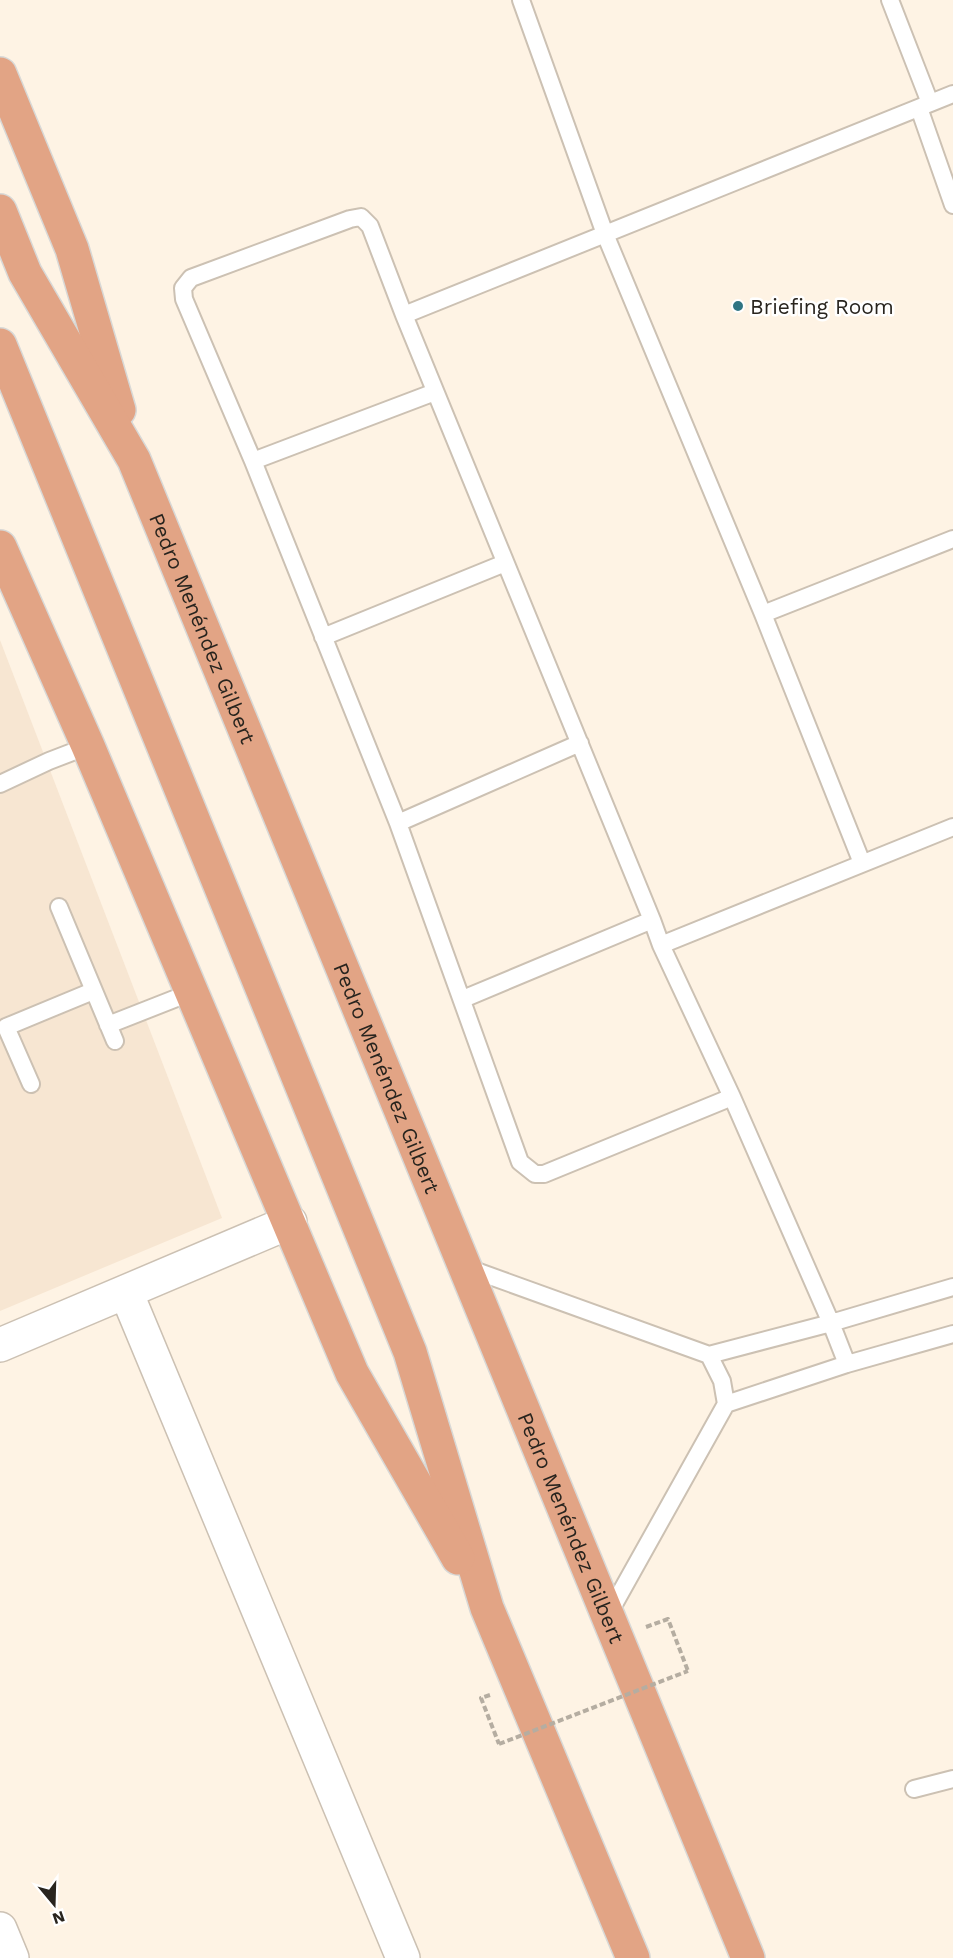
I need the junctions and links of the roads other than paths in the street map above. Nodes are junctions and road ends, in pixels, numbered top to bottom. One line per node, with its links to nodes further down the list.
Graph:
1 (521, 0): 8 (lane)
2 (890, 0): 5 (lane)
3 (0, 74): 12 (main road)
4 (953, 94): 5 (lane)
5 (925, 105): 6 (lane); 8 (lane)
6 (953, 205)
7 (0, 211): 12 (main road, Pedro Menéndez Gilbert)
8 (605, 234): 9 (lane); 18 (lane)
9 (404, 315): 11 (lane); 13 (lane)
10 (0, 345): 45 (main road)
11 (435, 392): 13 (lane); 16 (lane)
12 (134, 460): 36 (main road, Pedro Menéndez Gilbert)
13 (253, 461): 19 (lane)
14 (953, 539): 18 (lane)
15 (0, 547): 17 (main road)
16 (506, 563): 19 (lane); 20 (lane)
17 (9, 592): 21 (main road)
18 (763, 614): 25 (lane)
19 (323, 637): 23 (lane)
20 (580, 743): 23 (lane); 27 (lane)
21 (88, 746): 22 (lane); 30 (main road)
22 (0, 784)
23 (398, 823): 31 (lane)
24 (953, 827): 25 (lane)
25 (862, 863): 28 (lane)
26 (59, 907): 29 (lane)
27 (652, 920): 28 (lane); 31 (lane)
28 (661, 945): 34 (lane)
29 (93, 991): 30 (lane); 32 (lane)
30 (192, 992): 35 (main road)
31 (463, 999): 34 (lane)
32 (3, 1020): 33 (lane)
33 (31, 1084)
34 (732, 1097): 39 (lane)
35 (290, 1222): 38 (street); 45 (main road)
36 (465, 1267): 42 (lane); 46 (main road, Pedro Menéndez Gilbert)
37 (953, 1287): 39 (lane)
38 (126, 1292): 41 (street); 51 (street)
39 (831, 1323): 42 (lane); 43 (lane)
40 (953, 1334): 43 (lane)
41 (0, 1346)
42 (709, 1355): 44 (lane)
43 (847, 1364): 44 (lane)
44 (726, 1404): 46 (lane)
45 (487, 1608): 52 (main road)
46 (608, 1615): 53 (main road, Pedro Menéndez Gilbert)
47 (953, 1779): 48 (lane)
48 (914, 1789)
49 (0, 1929): 50 (street)
50 (12, 1958)
51 (403, 1958)
52 (633, 1958)
53 (748, 1958)

